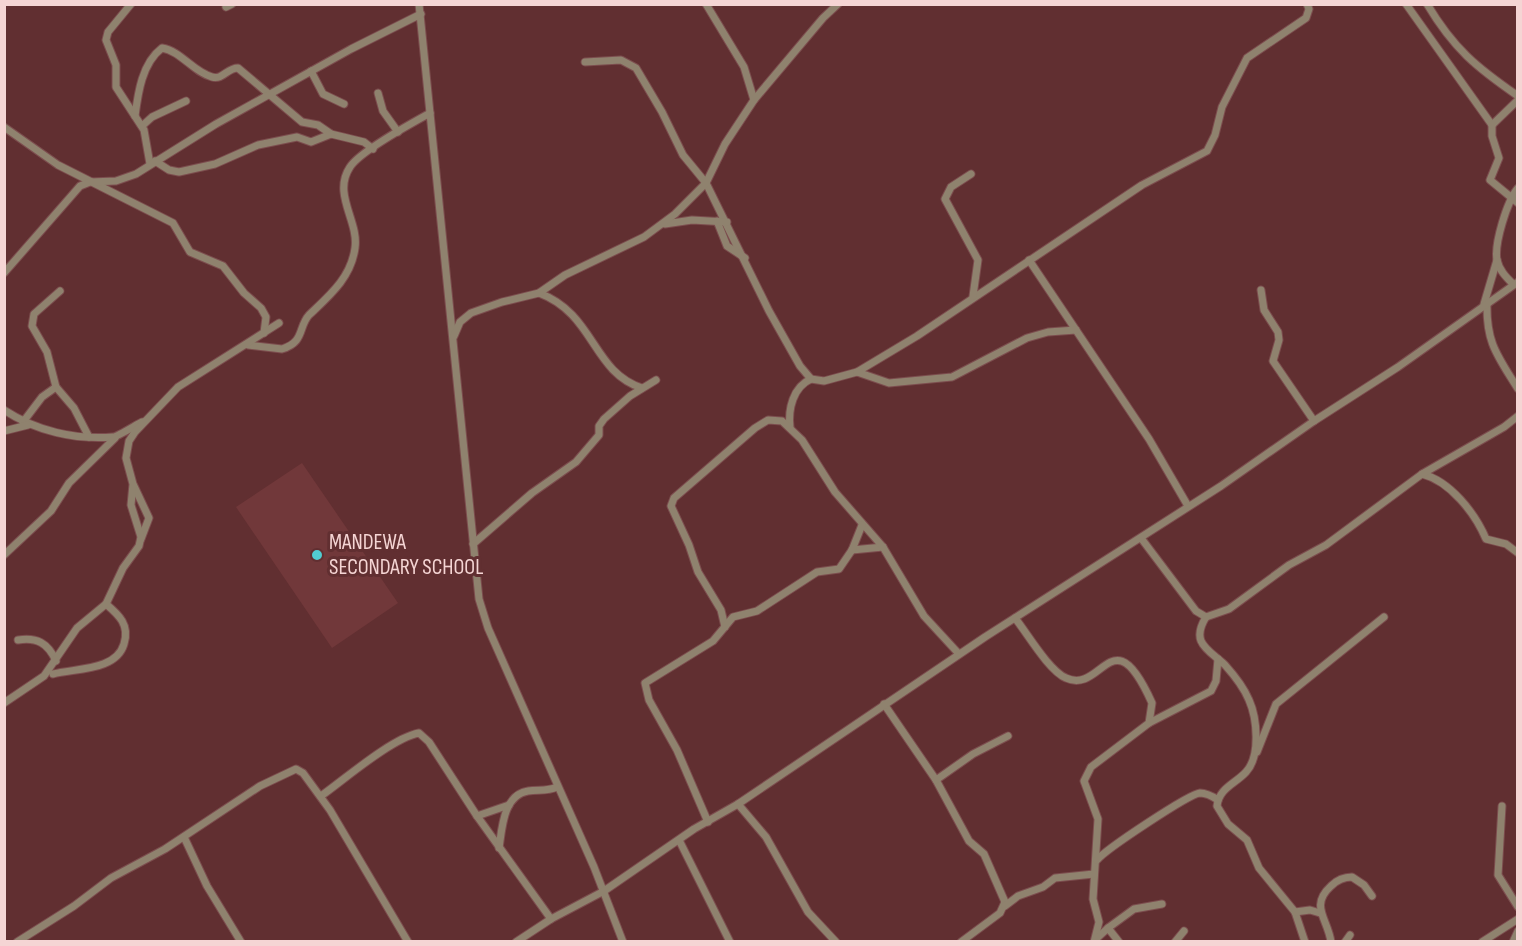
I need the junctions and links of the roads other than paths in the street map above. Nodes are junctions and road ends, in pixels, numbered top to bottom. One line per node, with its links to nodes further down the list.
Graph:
1 (131, 4): 18 (street)
2 (419, 4): 8 (street)
3 (706, 4): 14 (street)
4 (838, 4): 14 (street)
5 (1307, 4): 36 (street)
6 (1406, 4): 19 (street)
7 (1427, 4): 13 (street)
8 (421, 14): 10 (street); 17 (street)
9 (585, 62): 28 (street)
10 (311, 71): 12 (street); 16 (street)
11 (378, 93): 22 (street)
12 (270, 95): 18 (street); 23 (street); 25 (street)
13 (1518, 98): 19 (street)
14 (754, 100): 28 (street)
15 (186, 101): 20 (street)
16 (344, 104)
17 (430, 113): 22 (street); 48 (street)
18 (135, 116): 20 (street)
19 (1492, 125): 30 (street)
20 (142, 126): 25 (street)
21 (4, 127): 27 (street)
22 (398, 132): 24 (street)
23 (331, 134): 24 (street); 25 (street)
24 (373, 149): 49 (street)
25 (152, 163): 27 (street)
26 (971, 174): 43 (street)
27 (90, 182): 38 (street); 47 (street)
28 (706, 183): 33 (street); 34 (street)
29 (1518, 188): 30 (street)
30 (1509, 198): 31 (street); 37 (street)
31 (1518, 203)
32 (717, 221): 33 (street); 34 (street); 35 (street)
33 (727, 222): 35 (street)
34 (662, 224): 42 (street)
35 (745, 258): 51 (street)
36 (1029, 260): 43 (street); 46 (street)
37 (1497, 260): 39 (street); 44 (street)
38 (4, 273)
39 (1515, 283): 44 (street)
40 (1261, 290): 59 (street)
41 (60, 291): 53 (street)
42 (539, 293): 48 (street); 54 (street)
43 (973, 296): 50 (street)
44 (1486, 303): 55 (street); 59 (street)
45 (279, 323): 47 (street)
46 (1076, 330): 50 (street); 67 (street)
47 (264, 333): 49 (street)
48 (453, 338): 71 (street)
49 (248, 345): 58 (street)
50 (857, 372): 51 (street)
51 (811, 379): 61 (street)
52 (656, 380): 54 (street)
53 (56, 387): 60 (street); 63 (street)
54 (642, 388): 71 (street)
55 (1518, 389)
56 (4, 410): 60 (street)
57 (1518, 416): 65 (street)
58 (144, 421): 64 (street); 66 (street)
59 (1314, 421): 67 (street)
60 (26, 423): 62 (street); 63 (street)
61 (790, 427): 68 (street); 80 (street)
62 (4, 431)
63 (89, 437): 64 (street)
64 (115, 438): 75 (street)
65 (1422, 474): 74 (street); 77 (street)
66 (133, 484): 70 (street); 70 (street)
67 (1188, 506): 69 (street)
68 (862, 525): 72 (street); 73 (street)
69 (1141, 538): 77 (street); 79 (street)
70 (140, 541): 76 (street)
71 (473, 544): 92 (street)
72 (883, 547): 73 (street); 82 (street)
73 (852, 550): 80 (street)
74 (1518, 554)
75 (4, 555)
76 (106, 604): 84 (street); 85 (street)
77 (1206, 617): 83 (street)
78 (1384, 617): 90 (street)
79 (1015, 618): 82 (street); 88 (street)
80 (725, 627): 99 (street)
81 (18, 639): 84 (street)
82 (959, 654): 87 (street)
83 (1218, 659): 88 (street); 90 (street)
84 (56, 661): 86 (street)
85 (53, 674)
86 (4, 703)
87 (884, 704): 91 (street); 95 (street)
88 (1149, 723): 103 (street)
89 (1008, 735): 91 (street)
90 (1254, 757): 94 (street)
91 (936, 780): 108 (street)
92 (556, 788): 96 (street); 105 (street)
93 (321, 796): 98 (street); 100 (street); 122 (street)
94 (1218, 800): 103 (street); 110 (street)
95 (738, 804): 99 (street); 125 (street)
96 (509, 805): 98 (street); 102 (street)
97 (1502, 806): 109 (street)
98 (477, 816): 102 (street)
99 (708, 822): 101 (street)
100 (184, 837): 120 (street); 121 (street)
101 (679, 840): 105 (street); 124 (street)
102 (499, 848): 112 (street)
103 (1097, 860): 104 (street)
104 (1094, 874): 108 (street); 119 (street)
105 (603, 891): 112 (street); 123 (street)
106 (1372, 896): 111 (street)
107 (1162, 904): 114 (street)
108 (1005, 906): 126 (street)
109 (1518, 907)
110 (1295, 912): 111 (street); 129 (street)
111 (1320, 913): 130 (street)
112 (551, 919): 118 (street)
113 (1517, 922): 132 (street)
114 (1108, 928): 119 (street); 127 (street)
115 (1518, 931): 133 (street)
116 (1184, 932): 128 (street)
117 (1350, 934): 131 (street)
118 (519, 941)
119 (1094, 941)
120 (17, 942)
121 (241, 942)
122 (408, 942)
123 (623, 942)
124 (730, 942)
125 (836, 942)
126 (961, 942)
127 (1119, 942)
128 (1175, 942)
129 (1305, 942)
130 (1329, 942)
131 (1344, 942)
132 (1482, 942)
133 (1513, 942)

